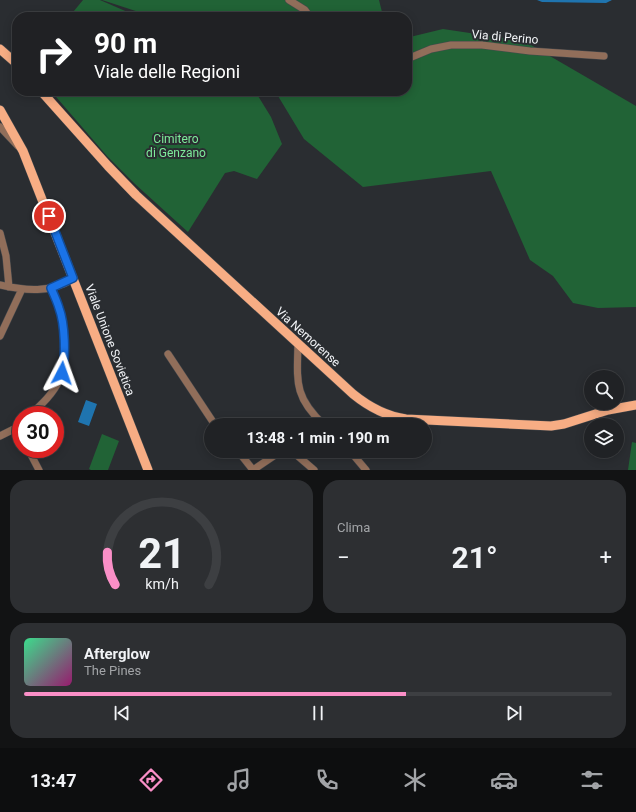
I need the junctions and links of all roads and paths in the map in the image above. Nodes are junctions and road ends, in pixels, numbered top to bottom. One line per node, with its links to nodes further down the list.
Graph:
1 (289, 0): 2 (street)
2 (306, 12)
3 (0, 49): 6 (main road)
4 (604, 56): 5 (street, Via di Perino)
5 (412, 58)
6 (12, 60)
7 (45, 96): 18 (main road, Via Nemorense)
8 (0, 110): 10 (main road, Viale Unione Sovietica)
9 (0, 127): 10 (street, Viale Unione Sovietica)
10 (23, 151): 12 (main road, Viale Unione Sovietica)
11 (0, 233): 14 (street)
12 (73, 278): 15 (street); 32 (main road, Viale Unione Sovietica)
13 (0, 285): 14 (street)
14 (9, 287): 16 (street)
15 (51, 288): 16 (street); 21 (street)
16 (22, 289): 17 (street)
17 (0, 336)
18 (298, 344): 20 (main road, Via Nemorense); 23 (street)
19 (168, 354): 22 (street)
20 (636, 405)
21 (39, 406)
22 (210, 418)
23 (316, 418)
24 (12, 430): 25 (street)
25 (0, 436)
26 (33, 458): 31 (street)
27 (244, 458): 33 (street)
28 (271, 458): 33 (street)
29 (298, 458): 34 (street)
30 (356, 458): 35 (street)
31 (39, 470)
32 (148, 470)
33 (253, 470)
34 (314, 470)
35 (366, 470)

